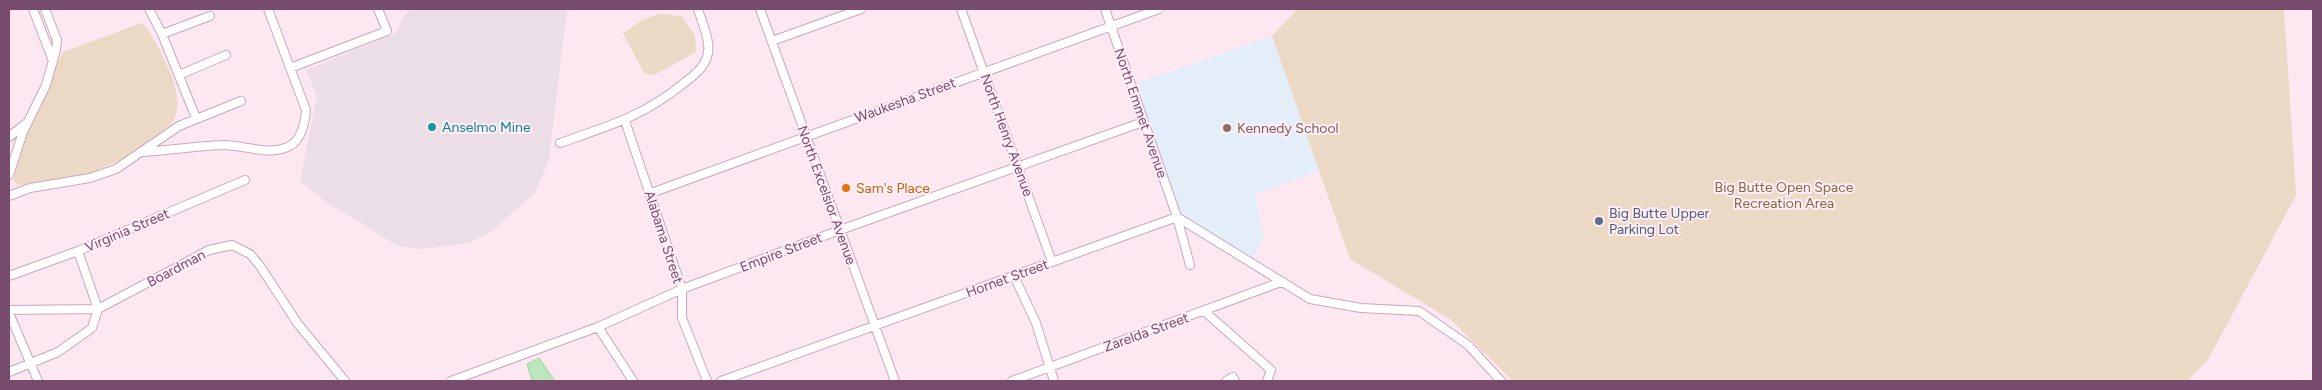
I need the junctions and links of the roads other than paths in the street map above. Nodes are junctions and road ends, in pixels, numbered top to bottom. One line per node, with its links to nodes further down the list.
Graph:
1 (33, 9): 17 (street)
2 (46, 9): 17 (street)
3 (149, 9): 14 (street)
4 (268, 9): 18 (street)
5 (378, 9): 18 (street)
6 (698, 9): 24 (street)
7 (760, 9): 15 (street, North Excelsior Avenue)
8 (861, 9): 15 (street)
9 (961, 9): 19 (street, North Henry Avenue)
10 (1105, 9): 13 (street, North Emmet Avenue)
11 (1159, 9): 13 (street, Waukesha Street)
12 (210, 16): 14 (street)
13 (1111, 26): 19 (street, Waukesha Street); 25 (street, North Emmet Avenue)
14 (162, 34): 20 (street)
15 (772, 41): 26 (street, North Excelsior Avenue)
16 (226, 55): 20 (street)
17 (53, 61): 23 (street)
18 (290, 68): 29 (street)
19 (984, 72): 26 (street, Waukesha Street); 30 (street, North Henry Avenue)
20 (179, 75): 22 (street)
21 (241, 101): 22 (street)
22 (196, 118): 29 (street)
23 (28, 120): 27 (street); 31 (street)
24 (625, 121): 28 (street); 33 (street, Alabama Street)
25 (1143, 122): 30 (street, Empire Street); 35 (street, North Emmet Avenue)
26 (805, 136): 33 (street, Waukesha Street); 36 (street, North Excelsior Avenue)
27 (9, 137)
28 (560, 143)
29 (143, 152): 34 (street)
30 (1019, 167): 36 (street, Empire Street); 38 (street, North Henry Avenue)
31 (9, 175)
32 (245, 180): 37 (street, Virginia Street)
33 (650, 193): 43 (street, Alabama Street)
34 (9, 196)
35 (1177, 217): 38 (street, Hornet Street); 39 (street, North Emmet Avenue); 42 (street)
36 (840, 230): 43 (street, Empire Street); 47 (street, North Excelsior Avenue)
37 (78, 251): 40 (street, Virginia Street); 44 (street)
38 (1052, 262): 41 (street, Hornet Street)
39 (1190, 265)
40 (9, 276)
41 (1014, 276): 47 (street, Hornet Street); 50 (street)
42 (1281, 282): 45 (street, Zarelda Street); 62 (street)
43 (682, 290): 48 (street, Empire Street); 56 (street, Alabama Street)
44 (98, 309): 46 (street, Boardman); 49 (street); 52 (street, Boardman)
45 (1204, 311): 50 (street, Zarelda Street); 61 (street)
46 (9, 312): 49 (street)
47 (874, 326): 57 (street, Hornet Street); 58 (street, North Excelsior Avenue)
48 (598, 327): 54 (street, Empire Street); 55 (street)
49 (31, 363): 51 (street); 53 (street)
50 (1048, 368): 59 (street, Zarelda Street); 60 (street)
51 (9, 372)
52 (344, 380)
53 (38, 381)
54 (451, 381)
55 (633, 381)
56 (706, 381)
57 (721, 381)
58 (895, 381)
59 (1012, 381)
60 (1054, 381)
61 (1267, 381)
62 (1501, 381)

